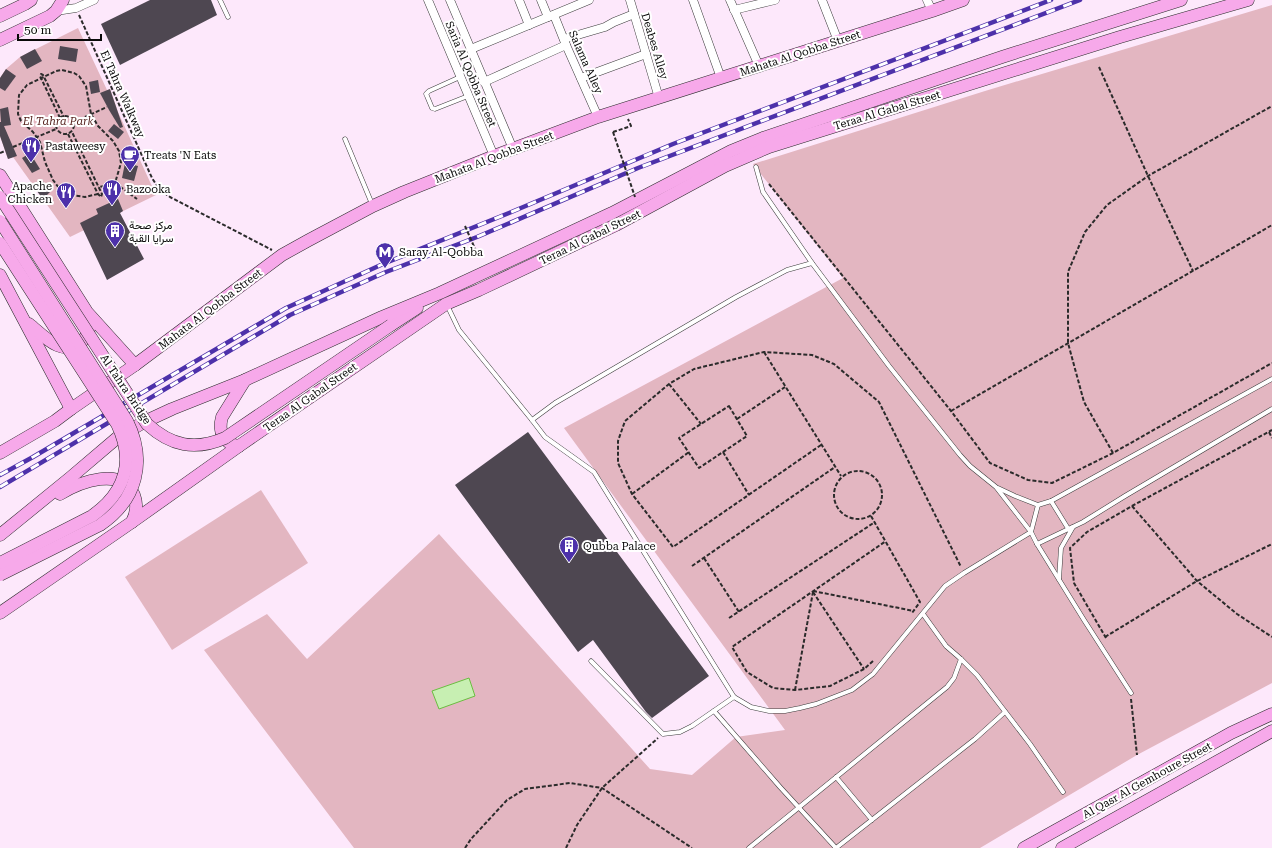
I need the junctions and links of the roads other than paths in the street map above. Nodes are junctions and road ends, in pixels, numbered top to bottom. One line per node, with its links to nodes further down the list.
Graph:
1 (31, 0): 25 (main road)
2 (63, 0): 22 (main road)
3 (94, 0): 22 (street)
4 (220, 0): 27 (lane)
5 (428, 0): 35 (street, Saria Al Qobba Street)
6 (450, 0): 32 (street, Saria Al Qobba Street)
7 (519, 0): 28 (street)
8 (540, 0): 26 (street, Salama Alley)
9 (566, 0): 20 (street)
10 (630, 0): 24 (street, Deabes Alley)
11 (693, 0): 37 (street)
12 (730, 0): 21 (street)
13 (775, 0): 21 (street)
14 (822, 0): 30 (street)
15 (927, 0): 23 (street)
16 (963, 0): 23 (main road, Mahata Al Qobba Street)
17 (1181, 0): 53 (main road, Teraa Al Gabal Street)
18 (1248, 0): 54 (main road, Teraa Al Gabal Street)
19 (584, 1): 20 (street)
20 (568, 9): 26 (street)
21 (734, 10): 34 (street)
22 (56, 11): 29 (main road)
23 (932, 11): 30 (main road, Mahata Al Qobba Street)
24 (634, 14): 31 (street); 33 (street, Deabes Alley)
25 (0, 16)
26 (551, 16): 28 (street); 31 (street, Salama Alley)
27 (228, 17)
28 (529, 25): 32 (street)
29 (2, 40)
30 (838, 41): 34 (main road, Mahata Al Qobba Street)
31 (565, 42): 36 (street, Salama Alley); 38 (street)
32 (471, 49): 38 (street, Saria Al Qobba Street)
33 (646, 54): 36 (street); 40 (street, Deabes Alley)
34 (759, 66): 37 (main road, Mahata Al Qobba Street)
35 (461, 77): 39 (street, Saria Al Qobba Street); 39 (lane)
36 (581, 78): 41 (street, Salama Alley)
37 (721, 78): 40 (main road, Mahata Al Qobba Street)
38 (484, 82): 43 (street, Saria Al Qobba Street)
39 (469, 96): 44 (street, Saria Al Qobba Street)
40 (659, 98): 41 (main road, Mahata Al Qobba Street)
41 (598, 117): 43 (main road, Mahata Al Qobba Street)
42 (345, 139): 48 (lane)
43 (512, 149): 44 (main road, Mahata Al Qobba Street)
44 (494, 156): 48 (main road, Mahata Al Qobba Street)
45 (756, 168): 51 (lane)
46 (0, 175): 55 (main road)
47 (0, 196): 57 (main road, Al Tahra Bridge, bridge)
48 (373, 206): 58 (main road, Mahata Al Qobba Street)
49 (0, 221): 76 (main road, Al Tahra Bridge, bridge)
50 (0, 243): 75 (main road, bridge)
51 (812, 263): 63 (lane); 66 (lane)
52 (0, 275): 56 (main road)
53 (440, 293): 57 (main road, Teraa Al Gabal Street); 60 (main road, Teraa Al Gabal Street)
54 (446, 304): 63 (lane); 64 (main road, Teraa Al Gabal Street)
55 (87, 312): 56 (main road); 58 (main road)
56 (24, 319): 61 (main road)
57 (391, 325)
58 (135, 365): 61 (main road, Mahata Al Qobba Street)
59 (1272, 379): 67 (lane)
60 (245, 380): 64 (main road); 69 (main road, Teraa Al Gabal Street)
61 (71, 409): 65 (main road, Mahata Al Qobba Street)
62 (1272, 409): 71 (lane)
63 (532, 420): 83 (lane)
64 (239, 446): 70 (main road, Teraa Al Gabal Street)
65 (0, 453)
66 (996, 487): 68 (lane); 72 (lane)
67 (1051, 501): 68 (lane); 71 (lane)
68 (1038, 505): 72 (lane)
69 (29, 512): 70 (main road); 73 (main road, Teraa Al Gabal Street)
70 (132, 522): 78 (main road, Teraa Al Gabal Street)
71 (1071, 528): 74 (lane); 77 (lane)
72 (1031, 532): 74 (lane); 79 (lane)
73 (0, 535)
74 (1037, 544): 77 (lane)
75 (0, 563)
76 (0, 575)
77 (1059, 580): 82 (lane)
78 (0, 613)
79 (923, 614): 80 (lane); 83 (lane)
80 (961, 659): 85 (lane); 88 (lane)
81 (591, 661): 84 (lane)
82 (1131, 693)
83 (734, 698): 84 (lane)
84 (714, 711): 90 (lane)
85 (1005, 712): 89 (lane); 91 (lane)
86 (1272, 714): 94 (main road, Al Qasr Al Gemhoure Street)
87 (1272, 731): 95 (main road, Al Qasr Al Gemhoure Street)
88 (836, 777): 90 (lane); 91 (lane)
89 (1063, 792)
90 (798, 808): 92 (lane); 93 (lane)
91 (872, 820): 93 (lane)
92 (749, 848)
93 (836, 848)
94 (1024, 848)
95 (1062, 848)

